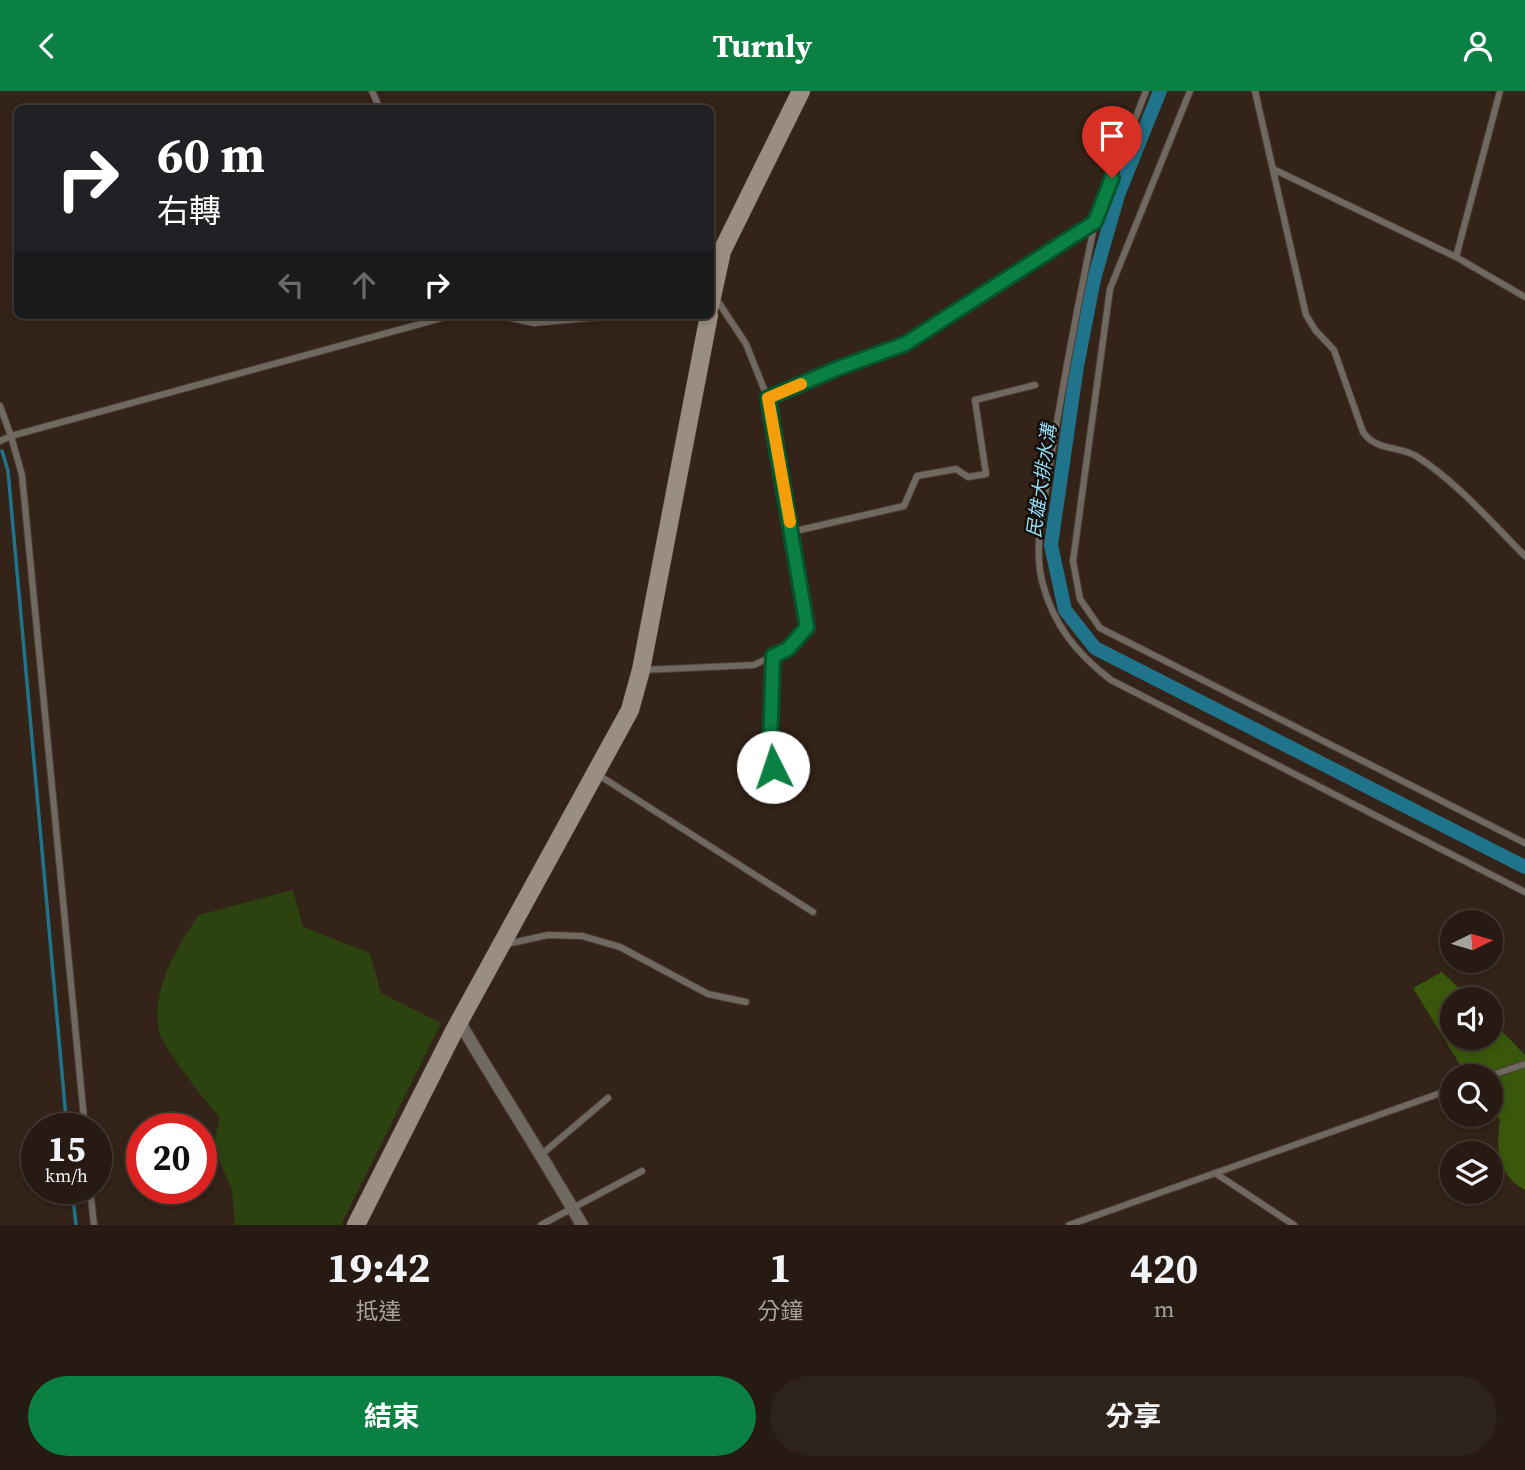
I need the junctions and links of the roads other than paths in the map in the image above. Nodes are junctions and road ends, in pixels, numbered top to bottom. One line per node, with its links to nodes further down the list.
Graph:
1 (801, 91): 9 (street)
2 (1146, 91): 7 (lane)
3 (1190, 91): 27 (lane)
4 (1255, 91): 6 (lane)
5 (1500, 91): 8 (lane)
6 (1273, 169): 8 (lane); 22 (lane)
7 (1095, 222): 17 (lane); 28 (lane)
8 (1456, 257): 11 (lane)
9 (714, 283)
10 (714, 289): 17 (lane)
11 (1525, 297)
12 (438, 319): 19 (lane)
13 (515, 319): 14 (lane)
14 (578, 319)
15 (708, 319): 24 (street)
16 (1035, 385): 21 (lane)
17 (768, 398): 21 (lane)
18 (0, 405): 19 (lane)
19 (11, 436): 20 (lane); 37 (lane)
20 (0, 440)
21 (791, 532): 23 (lane)
22 (1525, 556)
23 (773, 656): 24 (lane); 25 (lane)
24 (641, 670): 26 (street)
25 (773, 767)
26 (595, 773): 29 (lane); 30 (street)
27 (1525, 843)
28 (1525, 892)
29 (813, 912)
30 (501, 945): 31 (lane); 32 (street)
31 (746, 1002)
32 (459, 1021): 38 (street); 44 (street)
33 (1525, 1064): 34 (lane)
34 (1503, 1071)
35 (1440, 1093): 40 (lane)
36 (608, 1098): 38 (lane)
37 (83, 1113)
38 (542, 1154): 42 (street)
39 (642, 1171): 42 (lane)
40 (1215, 1173): 47 (lane); 48 (lane)
41 (92, 1204): 43 (lane)
42 (572, 1209): 45 (lane); 46 (street)
43 (94, 1225)
44 (356, 1225)
45 (541, 1225)
46 (582, 1225)
47 (1069, 1225)
48 (1294, 1225)

